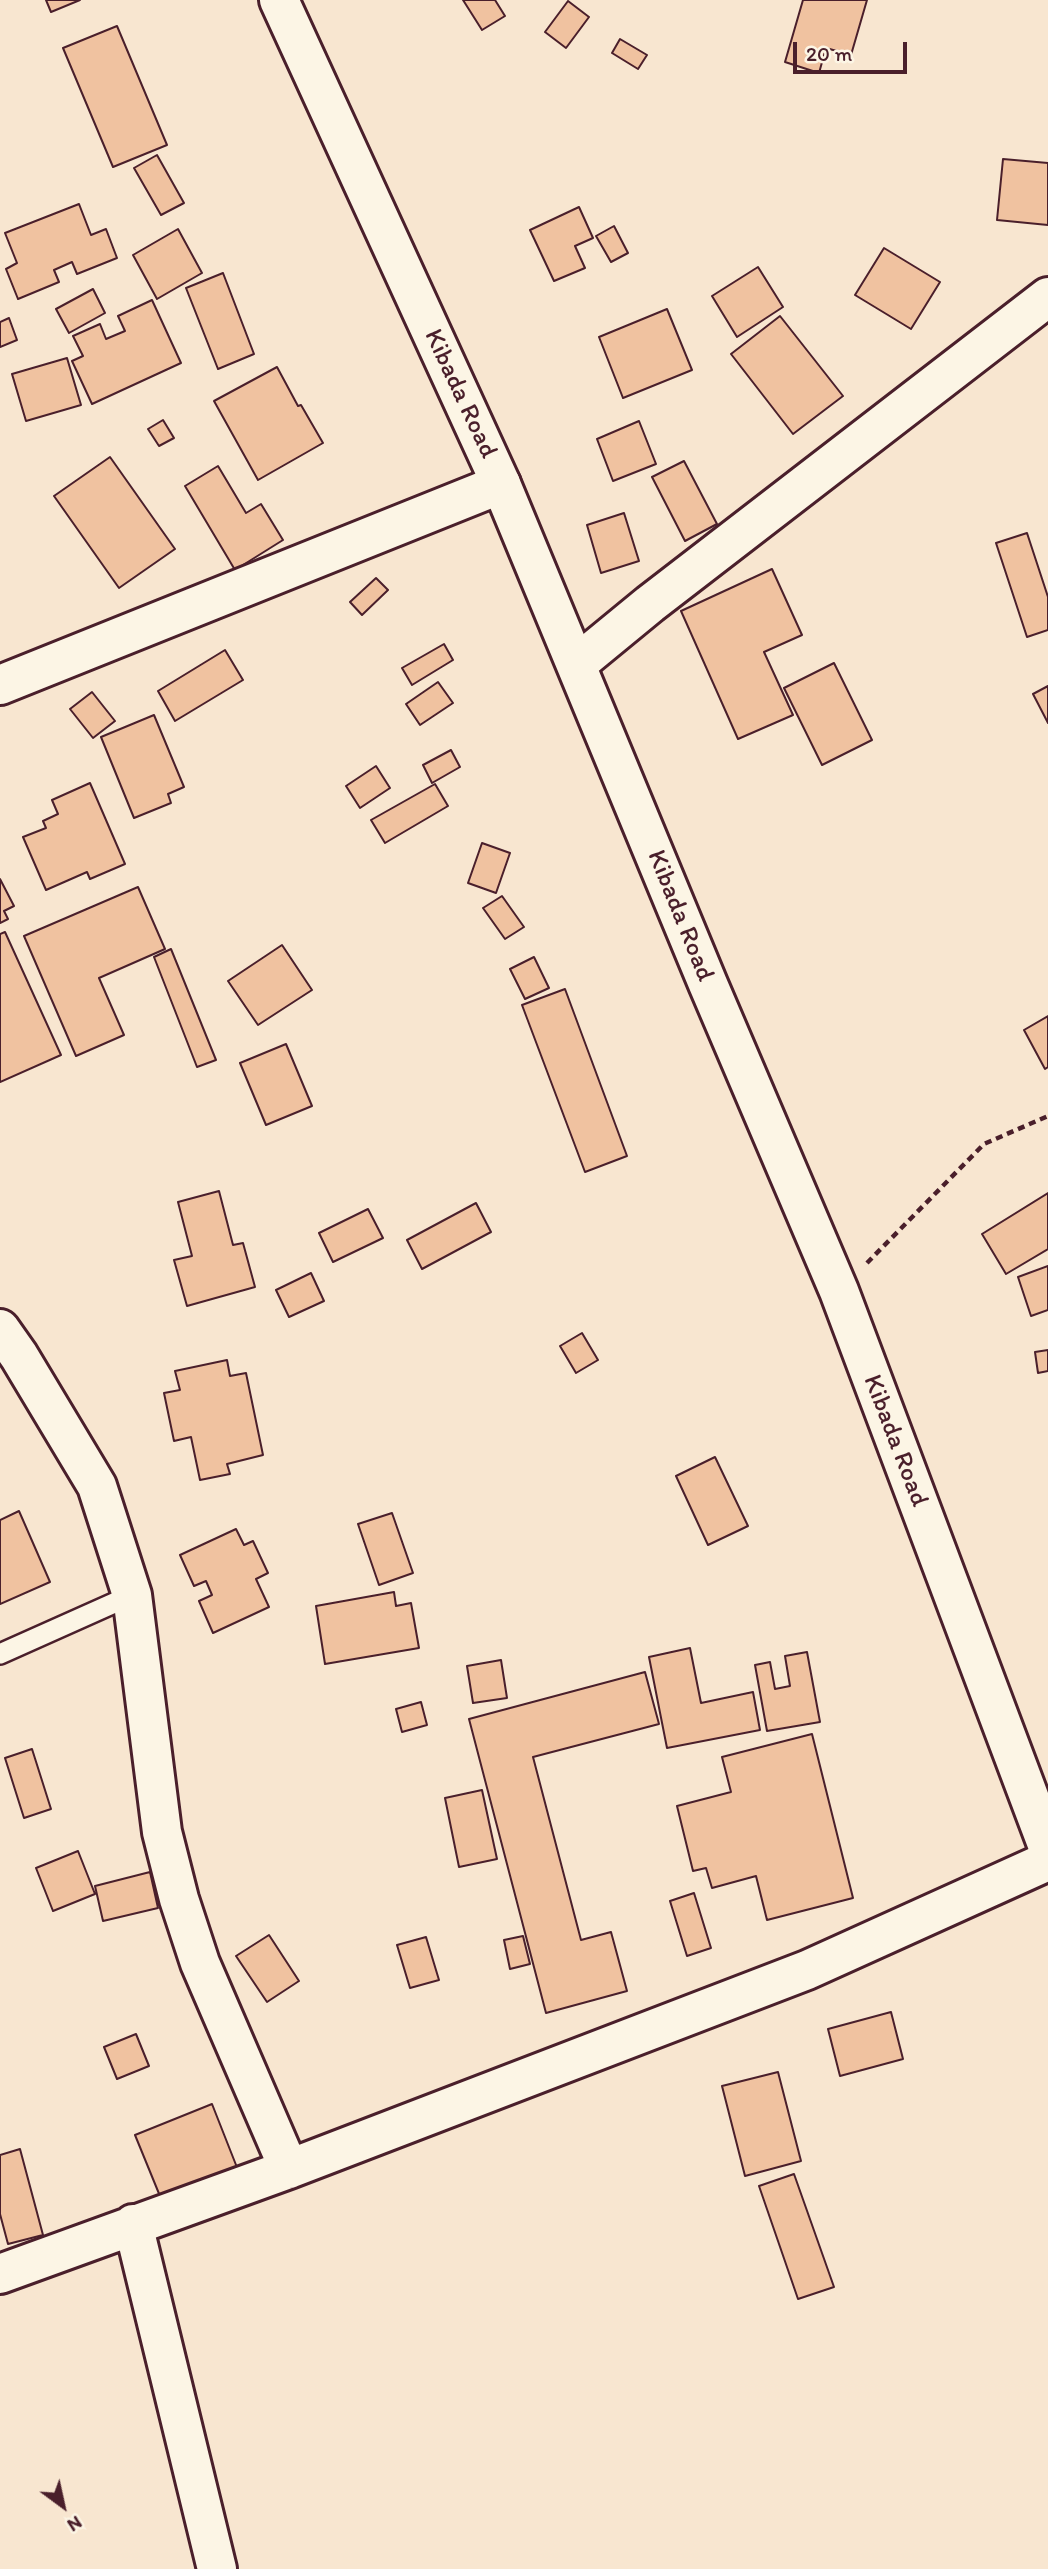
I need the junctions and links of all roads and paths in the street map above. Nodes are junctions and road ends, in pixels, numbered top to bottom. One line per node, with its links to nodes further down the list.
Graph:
1 (279, 0): 3 (street, Kibada Road)
2 (1048, 297): 4 (street)
3 (501, 484): 4 (street, Kibada Road); 5 (street)
4 (577, 664): 7 (street, Kibada Road)
5 (0, 684)
6 (1048, 1116): 7 (path)
7 (839, 1291): 11 (street, Kibada Road)
8 (6, 1350): 9 (street)
9 (132, 1595): 10 (lane); 13 (street)
10 (0, 1654)
11 (1048, 1847)
12 (1048, 1861): 13 (street)
13 (289, 2169): 14 (street)
14 (133, 2224): 15 (street); 16 (street)
15 (0, 2274)
16 (217, 2569)

